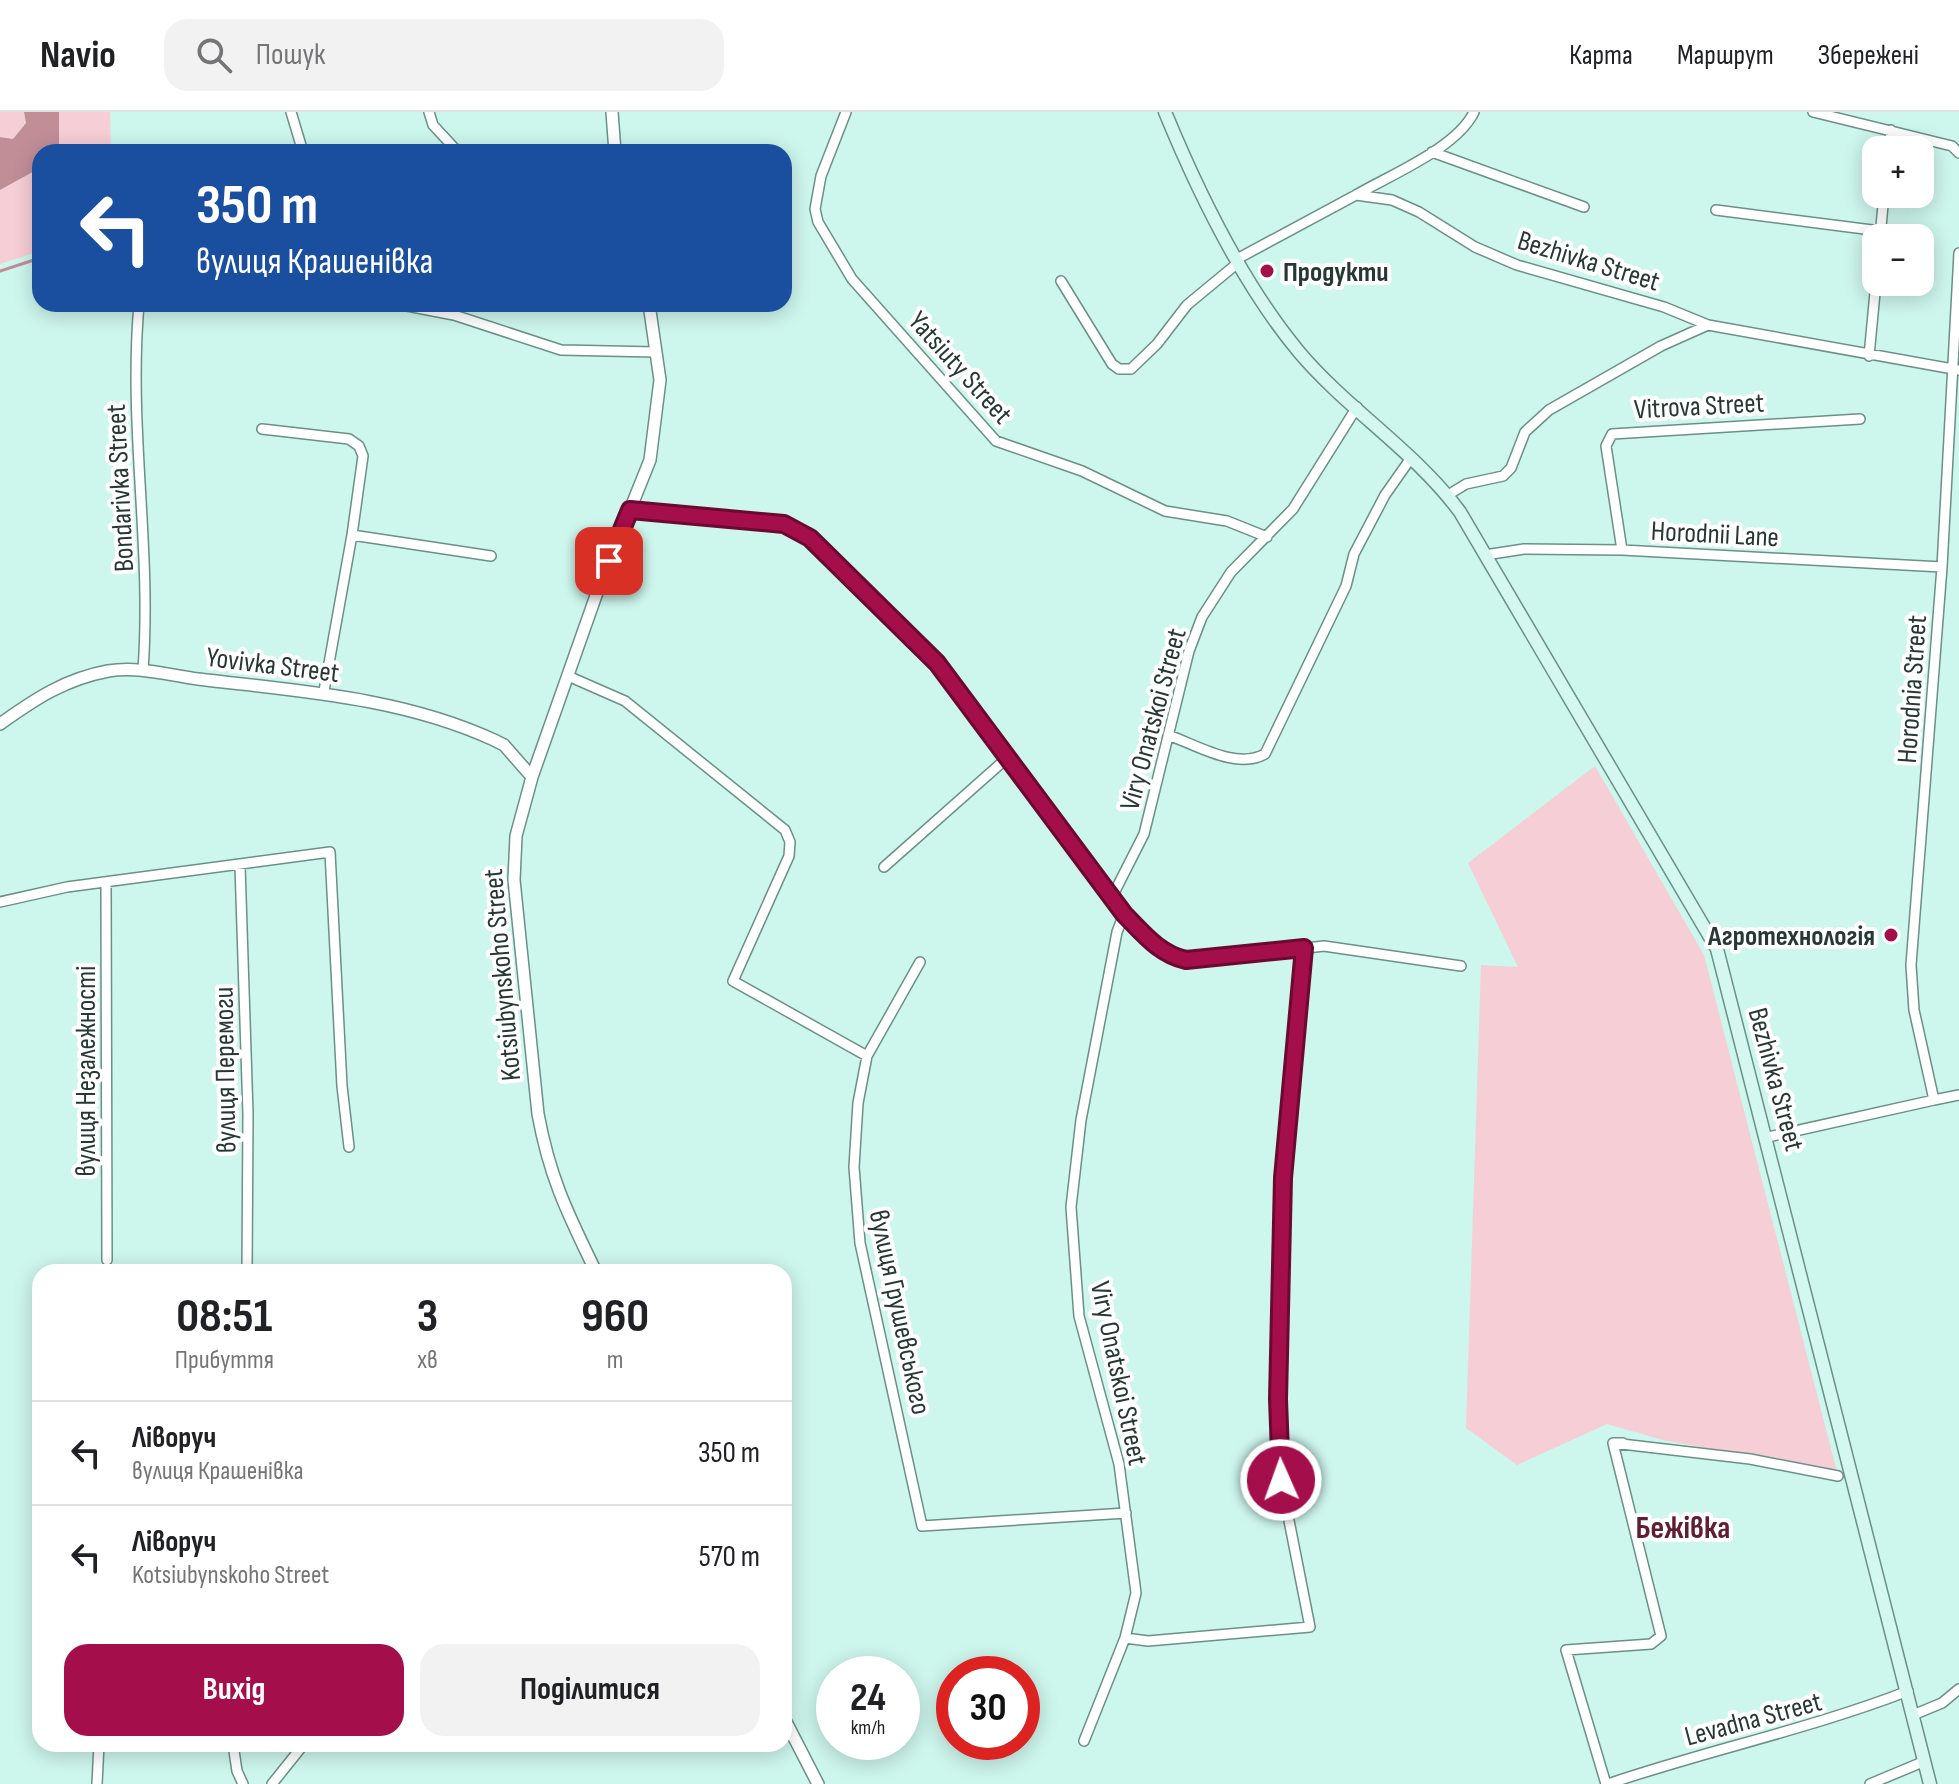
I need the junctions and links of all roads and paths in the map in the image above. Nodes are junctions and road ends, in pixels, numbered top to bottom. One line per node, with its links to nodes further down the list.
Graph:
1 (291, 112): 10 (street)
2 (429, 112): 11 (street)
3 (612, 112): 12 (street)
4 (846, 112): 37 (street, Yatsiuty Street)
5 (1165, 112): 20 (main road, Bezhivka Street)
6 (1474, 112): 13 (street)
7 (1813, 112): 8 (street)
8 (1891, 130): 9 (street); 14 (street)
9 (1890, 136)
10 (301, 144)
11 (451, 144)
12 (614, 144)
13 (1432, 152): 15 (street); 16 (street)
14 (1959, 152)
15 (1356, 195): 20 (street); 26 (street, Bezhivka Street)
16 (1584, 207)
17 (1716, 210): 18 (street)
18 (1862, 232)
19 (1959, 253): 29 (street, Horodnia Street)
20 (1238, 261): 21 (street); 30 (main road, Bezhivka Street)
21 (1061, 281)
22 (1875, 296): 28 (street)
23 (139, 312): 42 (street, Bondarivka Street)
24 (438, 312): 27 (street)
25 (650, 312): 27 (street, Kotsiubynskoho Street)
26 (1708, 325): 28 (street, Bezhivka Street); 34 (street)
27 (656, 352): 35 (street, Kotsiubynskoho Street)
28 (1869, 356): 29 (street, Bezhivka Street)
29 (1956, 369): 41 (street, Horodnia Street)
30 (1357, 407): 33 (main road, Bezhivka Street); 37 (street, Viry Onatskoi Street)
31 (1860, 419): 38 (street, Vitrova Street)
32 (262, 429): 36 (street)
33 (1411, 458): 34 (main road, Bezhivka Street); 46 (street)
34 (1448, 495): 39 (main road, Bezhivka Street)
35 (630, 510): 43 (street, Kotsiubynskoho Street); 47 (street)
36 (352, 535): 40 (street); 44 (street)
37 (1267, 537): 46 (street, Viry Onatskoi Street)
38 (1622, 550): 39 (street, Horodnii Lane); 41 (street, Horodnii Lane)
39 (1485, 555): 61 (main road, Bezhivka Street)
40 (491, 556)
41 (1942, 567): 60 (street, Horodnia Street)
42 (143, 670): 44 (street, Yovivka Street); 45 (street, Yovivka Street)
43 (568, 676): 48 (street, Kotsiubynskoho Street); 58 (street)
44 (324, 691): 48 (street, Yovivka Street)
45 (0, 724)
46 (1168, 735): 52 (street, Viry Onatskoi Street)
47 (1007, 758): 50 (street); 52 (street)
48 (532, 777): 65 (street, Kotsiubynskoho Street)
49 (240, 866): 51 (street); 62 (street); 64 (street, вулиця Перемоги)
50 (884, 867)
51 (106, 883): 53 (street); 63 (street, вулиця Незалежності)
52 (1113, 895): 54 (street)
53 (0, 902)
54 (1124, 914): 55 (street); 67 (street, Viry Onatskoi Street)
55 (1304, 948): 57 (street); 68 (street)
56 (920, 962): 58 (street)
57 (1461, 966)
58 (867, 1056): 67 (street, вулиця Грушевського)
59 (1959, 1095): 60 (street)
60 (1934, 1100): 61 (street)
61 (1768, 1137): 70 (main road, Bezhivka Street)
62 (349, 1147)
63 (107, 1260)
64 (247, 1264)
65 (592, 1264)
66 (1838, 1476): 82 (street)
67 (1126, 1513): 68 (street, Viry Onatskoi Street)
68 (1125, 1638): 73 (street, Viry Onatskoi Street)
69 (1959, 1689): 71 (street)
70 (1908, 1691): 71 (main road, Bezhivka Street); 82 (street, Levadna Street)
71 (1913, 1715): 77 (main road, Bezhivka Street)
72 (792, 1734): 81 (street)
73 (1084, 1741)
74 (99, 1752): 78 (street)
75 (234, 1752): 79 (street)
76 (298, 1752): 80 (street)
77 (1925, 1761): 83 (street); 84 (main road, Bezhivka Street)
78 (97, 1784)
79 (243, 1784)
80 (272, 1784)
81 (818, 1784)
82 (1607, 1784)
83 (1870, 1784)
84 (1930, 1784)

